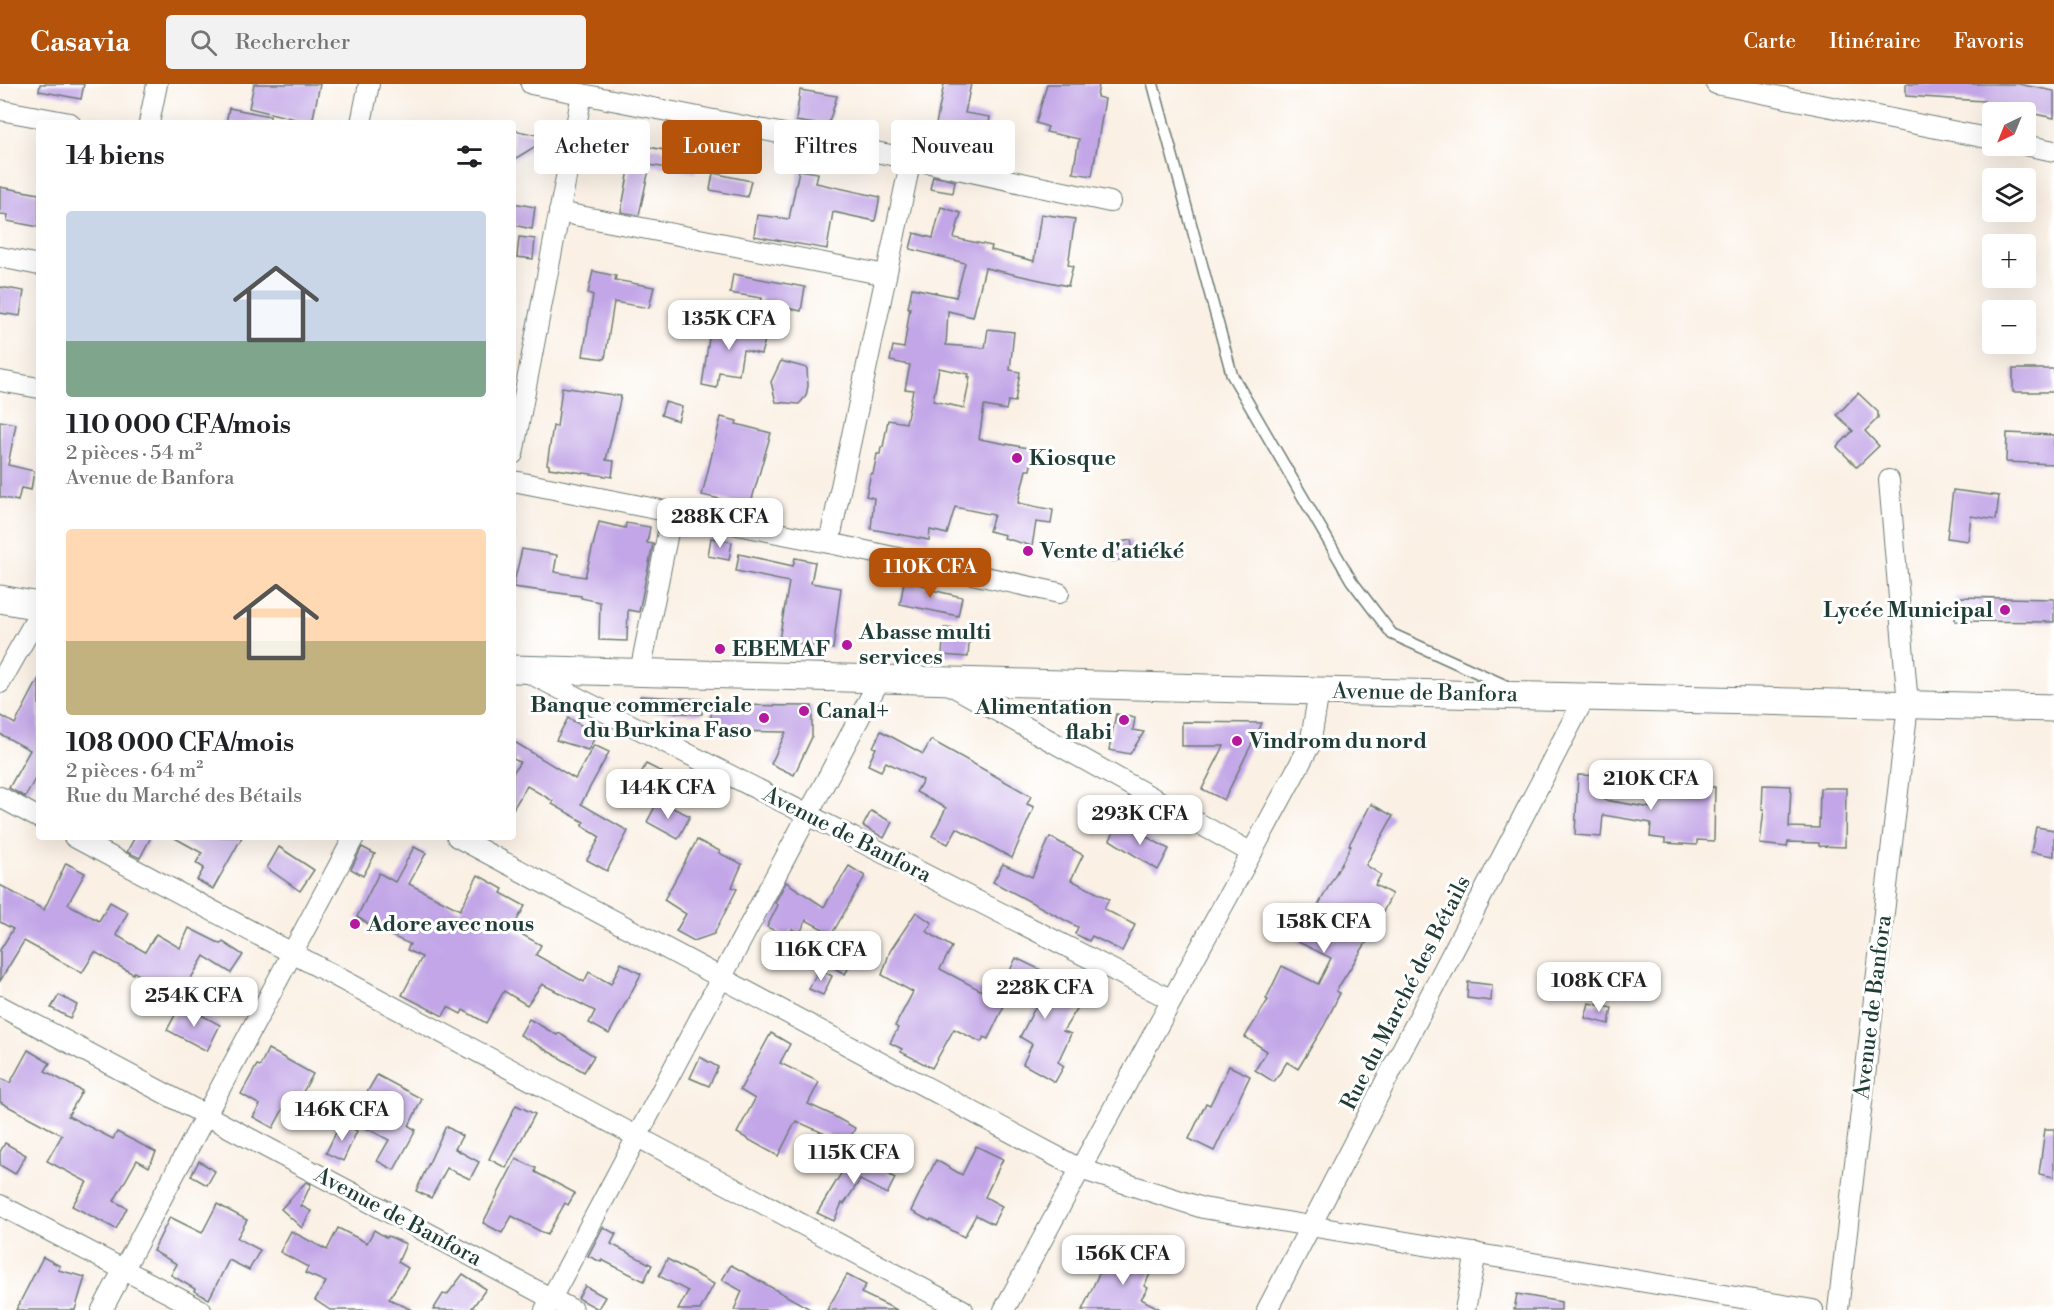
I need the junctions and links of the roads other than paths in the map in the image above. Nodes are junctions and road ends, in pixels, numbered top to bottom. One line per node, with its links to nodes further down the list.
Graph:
1 (157, 84): 9 (street)
2 (369, 84): 10 (street)
3 (531, 84): 6 (street)
4 (1153, 84): 39 (lane)
5 (1716, 84): 11 (street)
6 (582, 94): 14 (street); 18 (street)
7 (0, 110): 8 (street)
8 (54, 120)
9 (150, 120)
10 (362, 120)
11 (1982, 137)
12 (2036, 147): 13 (street)
13 (2054, 151)
14 (891, 155)
15 (908, 174): 21 (street)
16 (980, 174): 17 (street)
17 (1110, 202)
18 (559, 212): 21 (street); 24 (street)
19 (0, 257): 20 (street)
20 (36, 264)
21 (886, 275): 28 (street)
22 (0, 381): 23 (street)
23 (36, 387)
24 (516, 438)
25 (1889, 480): 41 (street)
26 (516, 482): 27 (street)
27 (672, 513): 28 (street); 34 (street)
28 (829, 543): 29 (street)
29 (1059, 593)
30 (0, 599): 31 (main road)
31 (36, 605)
32 (36, 619): 37 (street)
33 (518, 669): 34 (main road, Avenue de Banfora); 44 (street, Avenue de Banfora)
34 (640, 672): 35 (main road, Avenue de Banfora)
35 (880, 679): 36 (main road, Avenue de Banfora); 44 (street)
36 (942, 681): 38 (main road, Avenue de Banfora); 49 (street, Avenue de Banfora)
37 (0, 682)
38 (1319, 691): 39 (main road, Avenue de Banfora); 49 (street)
39 (1529, 695): 40 (main road, Avenue de Banfora)
40 (1586, 697): 41 (main road, Avenue de Banfora); 58 (street, Rue du Marché des Bétails)
41 (1908, 705): 42 (main road, Avenue de Banfora); 70 (street, Avenue de Banfora)
42 (2054, 708)
43 (0, 797): 45 (street)
44 (807, 814): 51 (street); 52 (street, Avenue de Banfora)
45 (36, 816)
46 (80, 840): 50 (street)
47 (352, 840): 50 (street)
48 (463, 840): 51 (street)
49 (1252, 853): 52 (street)
50 (292, 953): 54 (street); 55 (street)
51 (721, 978): 55 (street); 56 (street)
52 (1172, 1000): 56 (street)
53 (0, 1006): 54 (street, Avenue de Banfora)
54 (206, 1115): 60 (street); 61 (street, Avenue de Banfora)
55 (637, 1137): 61 (street); 65 (street)
56 (1080, 1169): 58 (street); 66 (street)
57 (0, 1204): 60 (street)
58 (1312, 1226): 59 (street); 67 (street, Rue du Marché des Bétails)
59 (1476, 1253): 68 (street); 69 (street)
60 (124, 1270): 62 (street); 63 (street)
61 (549, 1304): 64 (street, Avenue de Banfora)
62 (102, 1310)
63 (201, 1310)
64 (573, 1310)
65 (963, 1310)
66 (1004, 1310)
67 (1267, 1310)
68 (1465, 1310)
69 (1814, 1310)
70 (1838, 1310)

